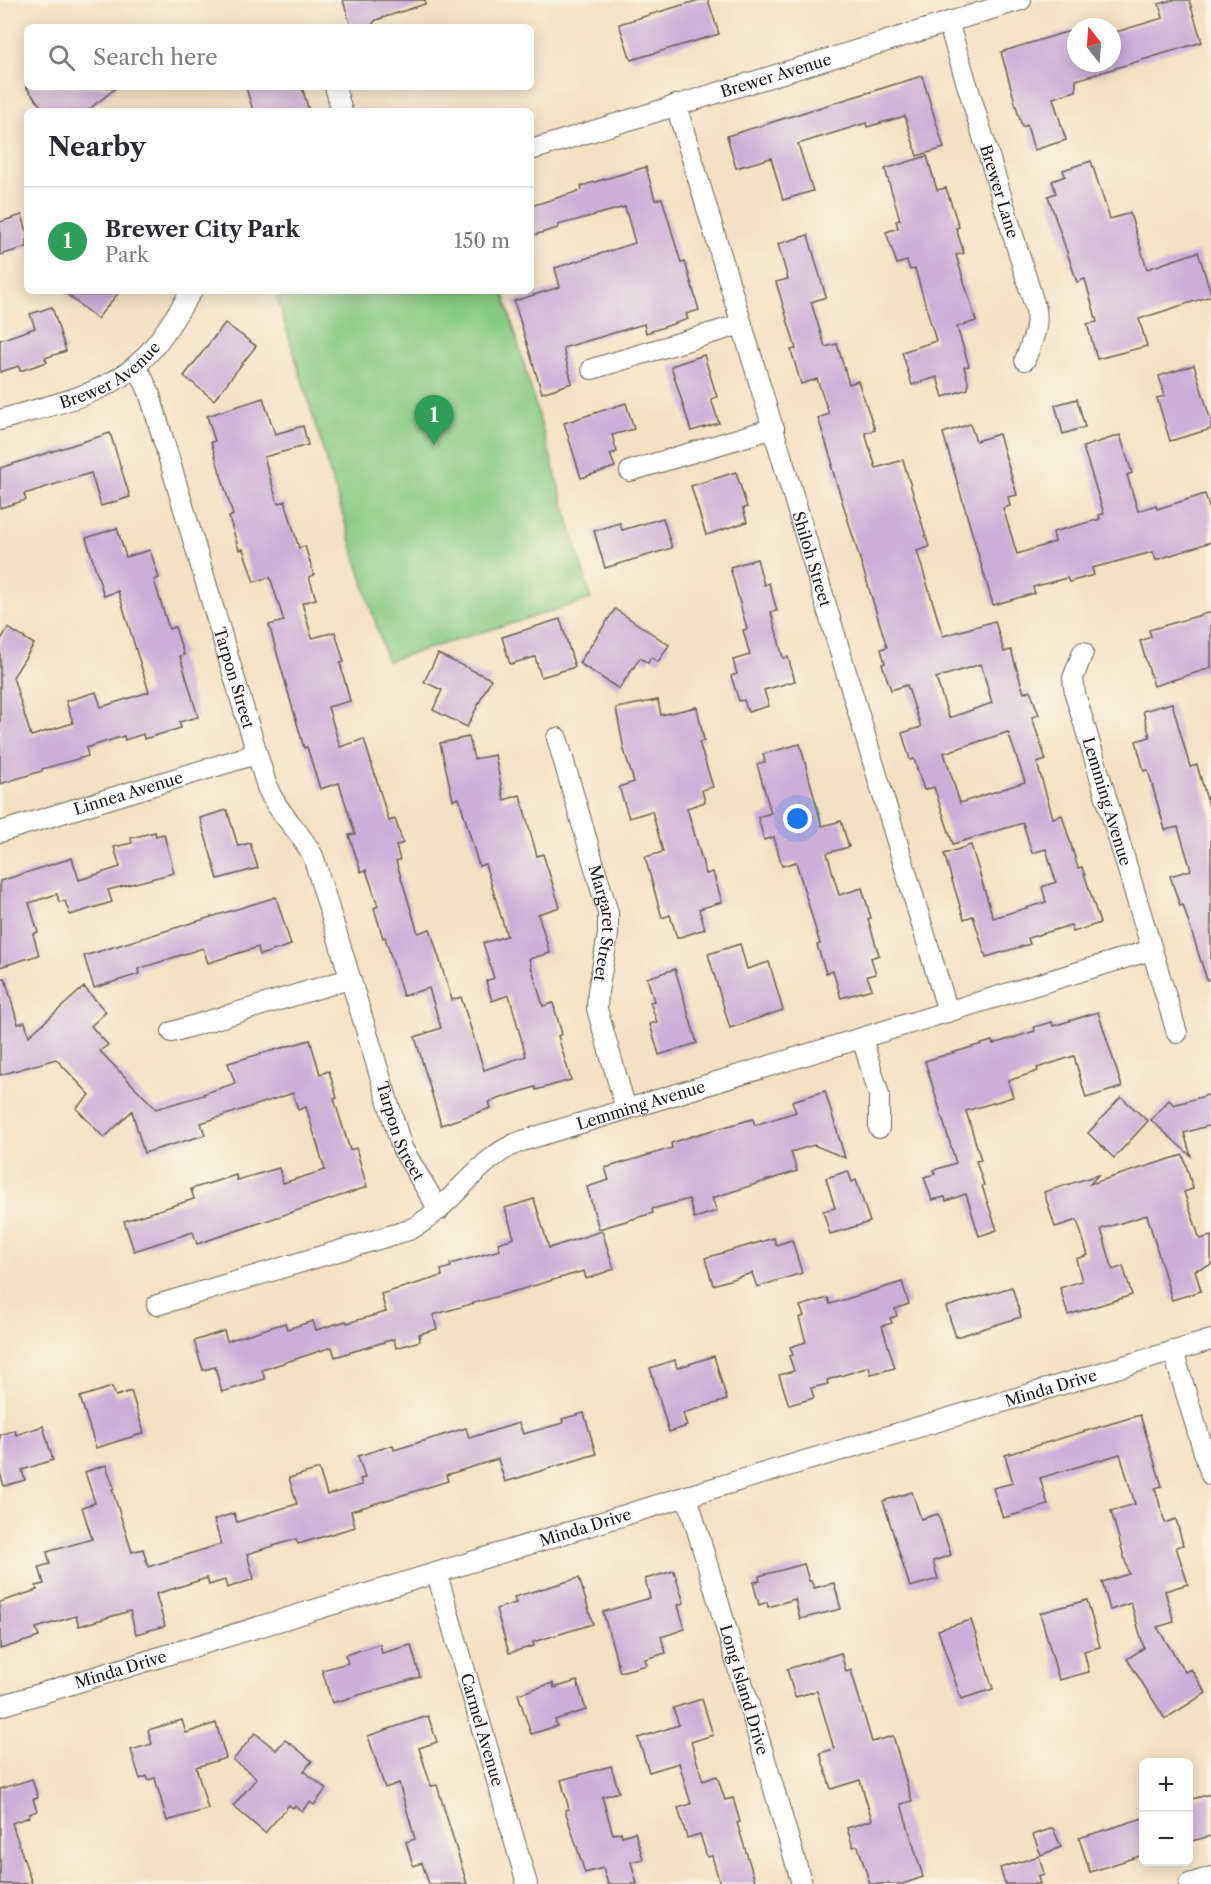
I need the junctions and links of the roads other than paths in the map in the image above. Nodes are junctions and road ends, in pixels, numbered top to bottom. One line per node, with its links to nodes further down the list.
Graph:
1 (1021, 0): 2 (street, Brewer Avenue)
2 (948, 22): 4 (street, Brewer Avenue); 9 (street, Brewer Lane)
3 (336, 90): 5 (street)
4 (676, 105): 6 (street, Brewer Avenue); 8 (street, Shiloh Street)
5 (341, 108)
6 (534, 149)
7 (190, 294): 10 (street, Brewer Avenue)
8 (742, 324): 11 (street); 13 (street, Shiloh Street)
9 (1024, 360)
10 (135, 367): 12 (street, Brewer Avenue); 17 (street, Tarpon Street)
11 (592, 369)
12 (0, 420)
13 (774, 428): 14 (street); 21 (street, Shiloh Street)
14 (630, 471)
15 (1083, 652): 19 (street, Lemming Avenue)
16 (557, 738): 25 (street, Margaret Street)
17 (256, 754): 18 (street, Linnea Avenue); 20 (street, Tarpon Street)
18 (0, 832)
19 (1151, 950): 21 (street, Lemming Avenue); 23 (street, Lemming Avenue)
20 (349, 979): 22 (street); 27 (street, Tarpon Street)
21 (948, 1012): 24 (street, Lemming Avenue)
22 (172, 1032)
23 (1178, 1033)
24 (862, 1038): 25 (street, Lemming Avenue); 26 (street)
25 (626, 1109): 27 (street, Lemming Avenue)
26 (879, 1128)
27 (440, 1210): 28 (street, Lemming Avenue)
28 (157, 1305)
29 (1211, 1340): 30 (street, Minda Drive)
30 (1173, 1352): 31 (street); 32 (street, Minda Drive)
31 (1211, 1474)
32 (687, 1496): 33 (street, Minda Drive); 37 (street, Long Island Drive)
33 (436, 1574): 34 (street, Minda Drive); 36 (street, Carmel Avenue)
34 (0, 1706)
35 (1211, 1878): 38 (street)
36 (527, 1884)
37 (802, 1884)
38 (1189, 1884)

